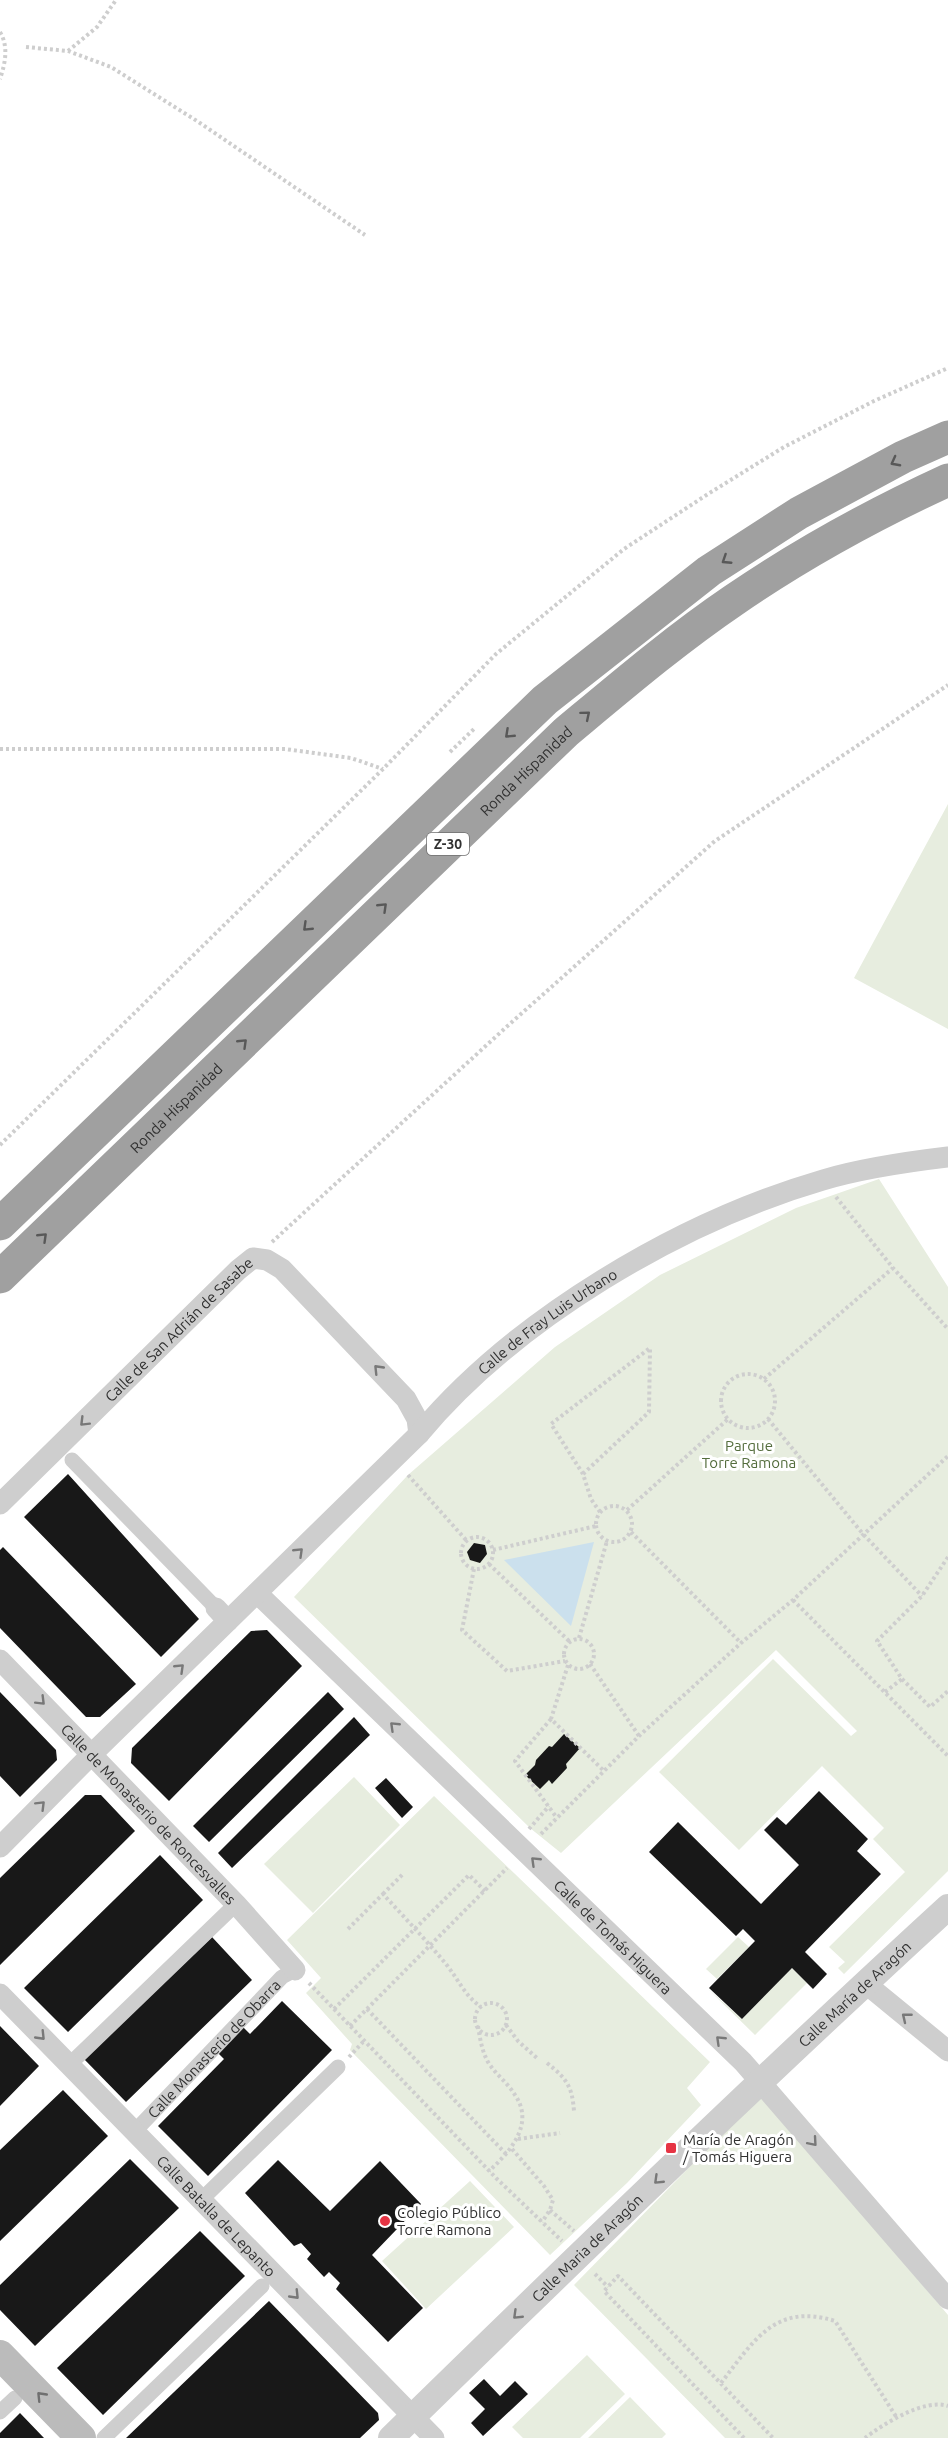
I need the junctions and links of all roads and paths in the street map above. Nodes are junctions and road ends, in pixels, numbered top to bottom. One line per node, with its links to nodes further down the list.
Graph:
1 (116, 0): 4 (path)
2 (0, 32): 5 (path)
3 (26, 47): 4 (path)
4 (68, 51): 6 (path)
5 (0, 79)
6 (365, 235)
7 (948, 369): 12 (path)
8 (948, 437): 16 (highway, Z-30, one-way to 16)
9 (948, 480): 19 (highway, Ronda Hispanidad / Z-30, one-way to 9)
10 (948, 685): 17 (path)
11 (0, 749): 12 (path)
12 (383, 769): 13 (path)
13 (0, 1145)
14 (948, 1157): 23 (street, Calle de Fray Luis Urbano)
15 (830, 1190): 18 (path)
16 (0, 1224)
17 (253, 1258): 22 (street, Calle de San Adrián de Sasabe, one-way to 17); 27 (street, Calle de San Adrián de Sasabe, one-way to 27)
18 (893, 1268): 20 (path); 21 (path)
19 (0, 1277)
20 (948, 1329)
21 (764, 1379): 24 (path); 25 (path)
22 (406, 1399): 23 (street); 26 (street, Calle de San Adrián de Sasabe)
23 (445, 1403): 26 (street, Calle de Fray Luis Urbano)
24 (728, 1419): 25 (path); 32 (path)
25 (768, 1419): 36 (path)
26 (419, 1434): 43 (street, Calle de Fray Luis Urbano, one-way to 26)
27 (66, 1453): 31 (street, Calle de San Adrián de Sasabe); 46 (street)
28 (948, 1456): 36 (path)
29 (583, 1474): 29 (path); 33 (path)
30 (408, 1475): 37 (path)
31 (0, 1504)
32 (627, 1510): 33 (path); 35 (path)
33 (600, 1512): 34 (path)
34 (596, 1526): 38 (path); 39 (path)
35 (631, 1532): 38 (path); 49 (path)
36 (863, 1534): 44 (path); 45 (path)
37 (466, 1540): 39 (path); 42 (path)
38 (608, 1540): 47 (path)
39 (493, 1550): 41 (path)
40 (948, 1557): 44 (path)
41 (489, 1564): 42 (path); 48 (path)
42 (474, 1569): 51 (path)
43 (257, 1593): 46 (street, Calle de Fray Luis Urbano); 91 (street, Calle de Tomás Higuera, one-way to 43)
44 (922, 1596): 53 (path)
45 (793, 1600): 49 (path); 55 (path)
46 (222, 1615): 58 (street, Calle de Fray Luis Urbano, one-way to 46)
47 (579, 1638): 48 (path); 52 (path)
48 (569, 1641): 51 (path)
49 (741, 1643): 57 (path)
50 (0, 1659): 58 (street, Calle de Monasterio de Roncesvalles, one-way to 58)
51 (566, 1663): 52 (path); 56 (path)
52 (590, 1664): 57 (path)
53 (903, 1679): 54 (path); 55 (path)
54 (948, 1691)
55 (885, 1692): 59 (path)
56 (551, 1719): 60 (path); 61 (path)
57 (639, 1736): 60 (path)
58 (93, 1754): 65 (street, Calle de Fray Luis Urbano, one-way to 58); 70 (street, Calle de Monasterio de Roncesvalles)
59 (948, 1756)
60 (604, 1771): 62 (path)
61 (549, 1806): 62 (path); 63 (path)
62 (557, 1818): 64 (path)
63 (529, 1828)
64 (541, 1834)
65 (0, 1847)
66 (507, 1868): 68 (path)
67 (404, 1873): 69 (path)
68 (485, 1890): 73 (path); 74 (path)
69 (383, 1894): 72 (path); 73 (path)
70 (236, 1904): 75 (street, Calle de Monasterio de Roncesvalles); 89 (street)
71 (948, 1907): 76 (street, Calle María de Aragón)
72 (348, 1929)
73 (414, 1929): 74 (path); 79 (path)
74 (431, 1946): 78 (path); 80 (path)
75 (296, 1970): 79 (path); 93 (street, Calle Monasterio de Obarra)
76 (865, 1983): 85 (street, one-way to 76); 91 (street, Calle María de Aragón)
77 (0, 1994): 89 (street, Calle Batalla de Lepanto, one-way to 89)
78 (481, 2007): 81 (path); 83 (path)
79 (334, 2009): 82 (path)
80 (367, 2009): 82 (path); 97 (path)
81 (506, 2025): 83 (path); 87 (path)
82 (350, 2026): 84 (path)
83 (478, 2026): 95 (path)
84 (363, 2042): 86 (path); 98 (path)
85 (948, 2051)
86 (353, 2053)
87 (537, 2058)
88 (547, 2063): 92 (path)
89 (69, 2065): 93 (street, Calle Batalla de Lepanto)
90 (338, 2067): 99 (street)
91 (762, 2082): 107 (street, Calle de Tomás Higuera, one-way to 107); 113 (street, Calle Maria de Aragón, one-way to 113)
92 (574, 2111)
93 (135, 2131): 99 (street, Calle Batalla de Lepanto)
94 (560, 2133): 95 (path)
95 (518, 2139): 96 (path)
96 (512, 2150): 97 (path); 100 (path)
97 (507, 2155): 98 (path)
98 (489, 2171): 101 (path)
99 (201, 2199): 113 (street, Calle Batalla de Lepanto, one-way to 113)
100 (550, 2210): 101 (path); 102 (path)
101 (542, 2222): 103 (path)
102 (576, 2233)
103 (563, 2242)
104 (596, 2274): 106 (path)
105 (262, 2286): 116 (street)
106 (608, 2287): 109 (path); 119 (path)
107 (948, 2300)
108 (0, 2355): 115 (main road, one-way to 108)
109 (722, 2383): 114 (path); 120 (path)
110 (15, 2397): 112 (street)
111 (948, 2406): 114 (path)
112 (0, 2412)
113 (413, 2416): 117 (street, Calle Maria de Aragón); 118 (street, Calle Batalla de Lepanto)
114 (897, 2418): 121 (path)
115 (81, 2438)
116 (104, 2438)
117 (391, 2438)
118 (435, 2438)
119 (744, 2438)
120 (773, 2438)
121 (865, 2438)

